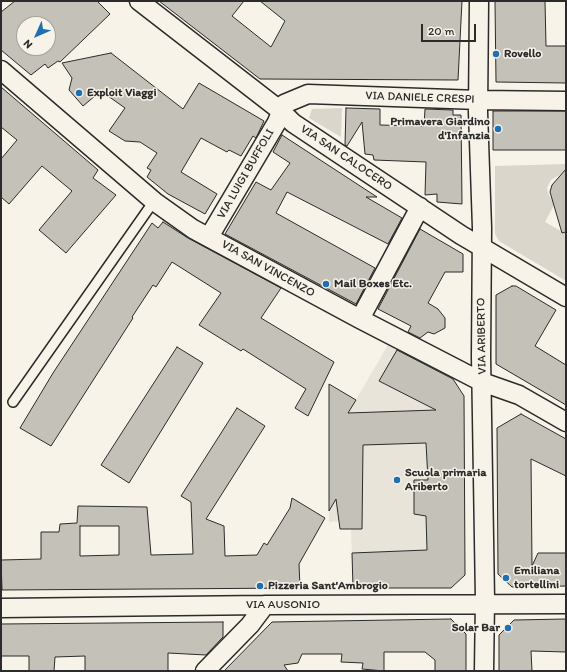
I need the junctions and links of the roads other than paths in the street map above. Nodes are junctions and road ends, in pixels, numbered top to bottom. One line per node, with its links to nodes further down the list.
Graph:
1 (139, 1): 6 (street, VIA SAN CALOCERO)
2 (479, 1): 4 (street, VIA ARIBERTO)
3 (1, 70): 7 (street, VIA SAN VINCENZO)
4 (479, 100): 5 (street, VIA DANIELE CRESPI); 6 (street, VIA DANIELE CRESPI); 10 (street, VIA ARIBERTO)
5 (566, 101)
6 (281, 111): 8 (street, VIA SAN CALOCERO); 9 (street, VIA LUIGI BUFFOLI)
7 (154, 201): 9 (street, VIA SAN VINCENZO); 14 (lane)
8 (420, 207): 10 (street, VIA SAN CALOCERO); 12 (street)
9 (209, 237): 12 (street, VIA SAN VINCENZO)
10 (482, 246): 11 (street, VIA SAN CALOCERO); 13 (street, VIA ARIBERTO)
11 (566, 297)
12 (360, 319): 13 (street, VIA SAN VINCENZO)
13 (482, 382): 15 (street, VIA SAN VINCENZO); 18 (street, VIA ARIBERTO)
14 (13, 402)
15 (566, 422)
16 (265, 604): 18 (street, VIA AUSONIO); 19 (street, VIA AUSONIO); 20 (street)
17 (566, 604): 18 (street, VIA AUSONIO)
18 (485, 605): 21 (street, VIA ARIBERTO)
19 (1, 608)
20 (205, 671)
21 (484, 671)

